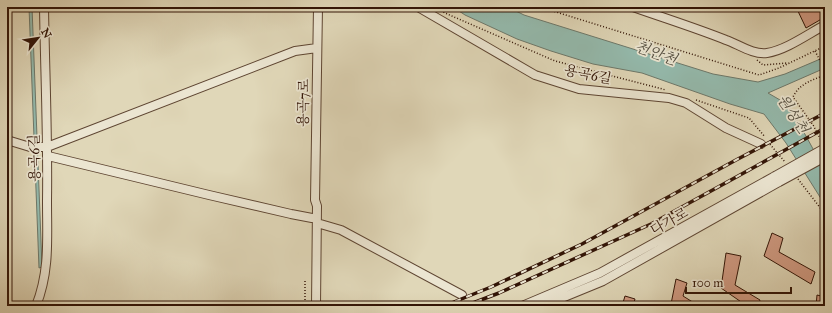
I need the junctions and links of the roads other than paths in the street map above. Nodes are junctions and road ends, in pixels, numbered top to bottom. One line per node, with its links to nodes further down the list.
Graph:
1 (44, 7): 9 (street, 용곡6길)
2 (318, 7): 6 (street, 용곡7로)
3 (418, 7): 8 (street, 용곡6길)
4 (633, 7): 5 (street)
5 (825, 25)
6 (317, 48): 9 (street); 14 (street, 용곡7로)
7 (7, 140): 9 (street)
8 (761, 144)
9 (45, 146): 11 (street, 용곡6길)
10 (824, 147): 13 (street, 다가로, bridge)
11 (48, 156): 14 (street); 16 (street, 용곡6길)
12 (825, 157): 13 (street, 다가로, bridge)
13 (777, 179): 19 (street, 다가로); 20 (street, 다가로)
14 (314, 220): 15 (street); 17 (street, 용곡7로); 18 (street, 용곡7로)
15 (462, 295)
16 (36, 306)
17 (311, 306)
18 (316, 306)
19 (522, 306)
20 (542, 306)

